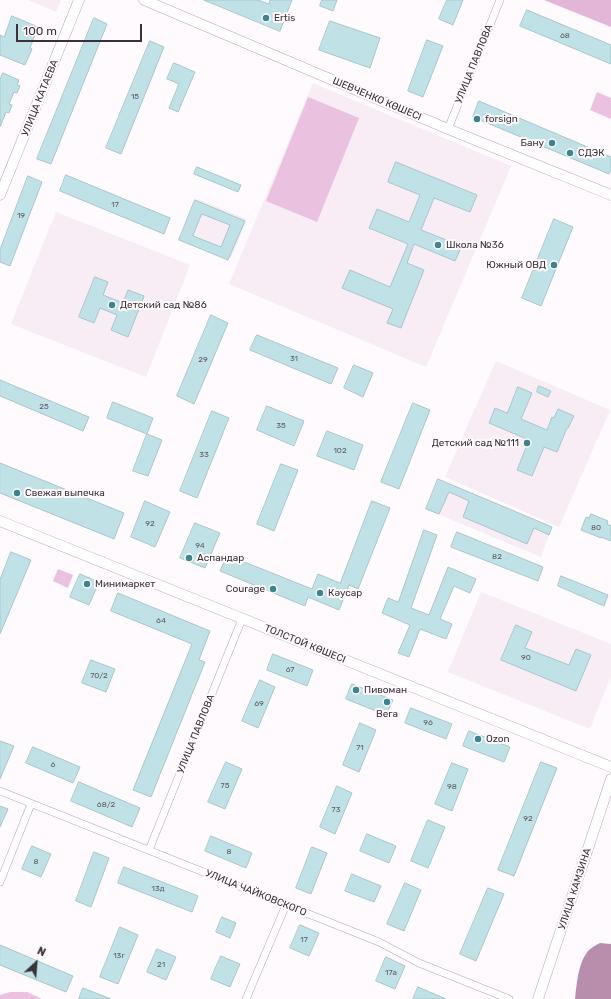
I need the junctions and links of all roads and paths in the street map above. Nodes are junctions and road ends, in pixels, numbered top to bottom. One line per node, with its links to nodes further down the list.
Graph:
1 (79, 0): 5 (main road, УЛИЦА КАТАЕВА)
2 (144, 0): 4 (main road, ШЕВЧЕНКО КӨШЕСІ)
3 (500, 0): 4 (street, УЛИЦА ПАВЛОВА)
4 (448, 129): 6 (main road, ШЕВЧЕНКО КӨШЕСІ)
5 (0, 195)
6 (611, 195)
7 (0, 521): 8 (main road, ТОЛСТОЙ КӨШЕСІ)
8 (242, 619): 9 (main road, ТОЛСТОЙ КӨШЕСІ); 13 (street, УЛИЦА ПАВЛОВА)
9 (611, 767)
10 (611, 779): 18 (main road, УЛИЦА КАМЗИНА)
11 (0, 791): 12 (street, УЛИЦА ЧАЙКОВСКОГО)
12 (31, 804): 13 (street, УЛИЦА ЧАЙКОВСКОГО); 14 (street)
13 (149, 850): 15 (street, УЛИЦА ЧАЙКОВСКОГО)
14 (0, 882)
15 (286, 905): 16 (street); 17 (street, УЛИЦА ЧАЙКОВСКОГО)
16 (246, 999)
17 (509, 999)
18 (538, 999)

